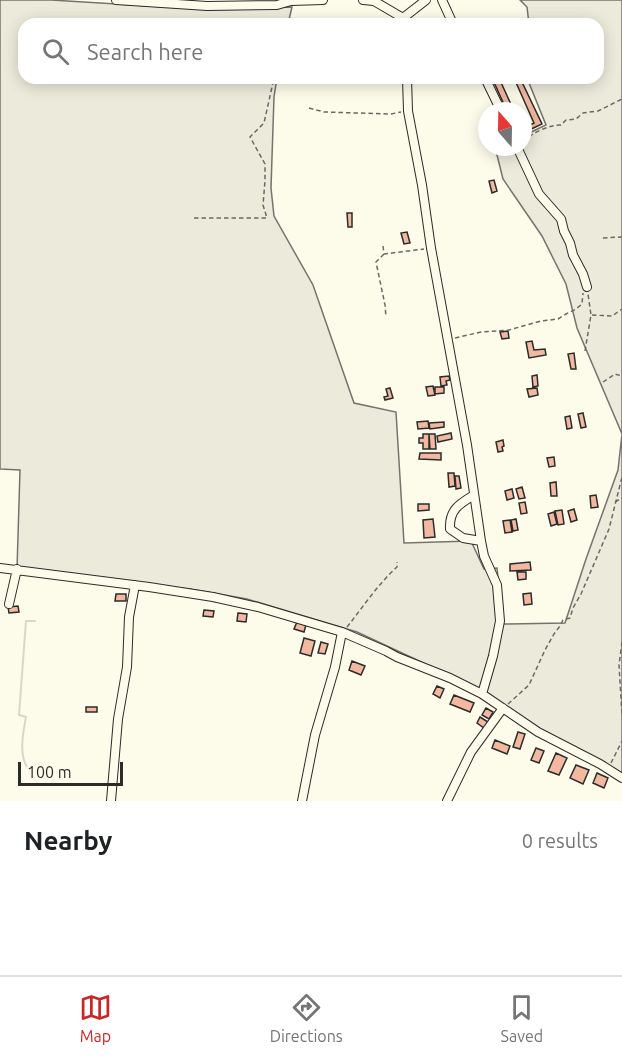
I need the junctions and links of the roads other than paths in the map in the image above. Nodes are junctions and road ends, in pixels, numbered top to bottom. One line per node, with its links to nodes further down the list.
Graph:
1 (116, 0): 6 (street)
2 (323, 0): 6 (street)
3 (363, 0): 7 (street)
4 (426, 0): 8 (street)
5 (442, 0): 9 (street)
6 (291, 1)
7 (399, 18)
8 (406, 18)
9 (450, 18)
10 (407, 84): 15 (street)
11 (488, 84): 12 (street)
12 (497, 102)
13 (519, 156): 14 (street)
14 (587, 287)
15 (474, 495): 16 (street); 16 (street)
16 (481, 541): 22 (street)
17 (0, 567): 18 (street)
18 (17, 569): 19 (street); 20 (street)
19 (135, 585): 21 (street); 25 (street)
20 (0, 600)
21 (342, 633): 22 (street); 26 (street)
22 (482, 694): 23 (street)
23 (502, 708): 24 (street); 27 (street)
24 (622, 778)
25 (111, 801)
26 (302, 801)
27 (447, 801)

